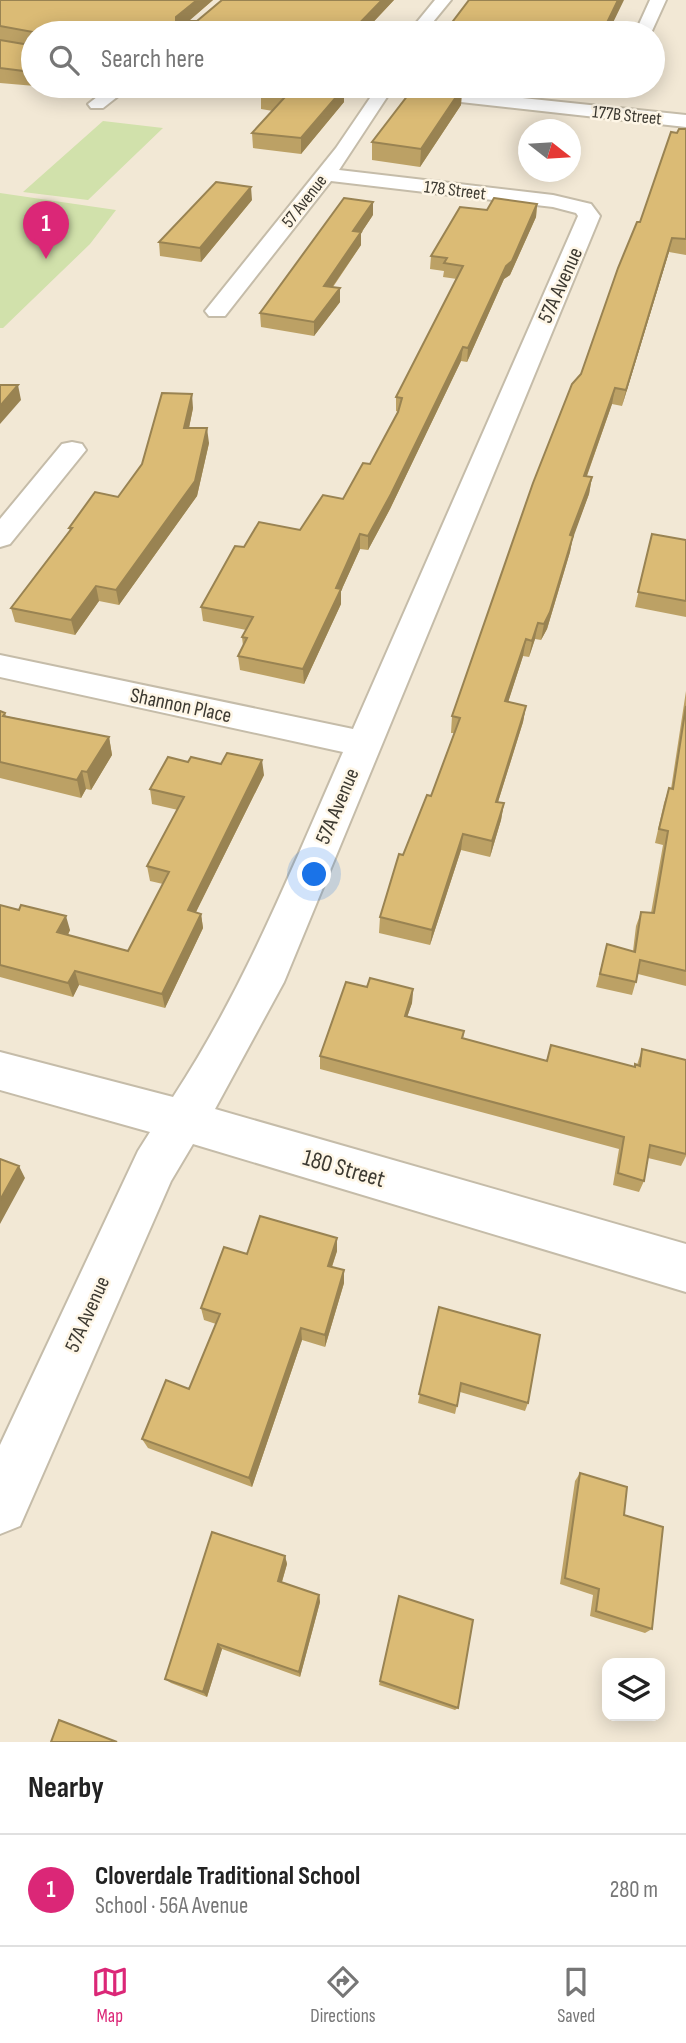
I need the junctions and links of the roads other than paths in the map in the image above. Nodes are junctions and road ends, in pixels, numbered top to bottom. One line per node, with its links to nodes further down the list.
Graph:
1 (443, 0): 3 (street)
2 (657, 0): 4 (street)
3 (426, 21)
4 (648, 21)
5 (105, 98): 9 (street)
6 (379, 98): 12 (street, 57 Avenue)
7 (477, 98): 10 (street, 177B Street)
8 (615, 98): 10 (street)
9 (97, 104)
10 (608, 113): 11 (street, 177B Street)
11 (686, 121)
12 (325, 174): 13 (street, 178 Street); 14 (street, 57 Avenue)
13 (584, 208): 18 (street, 57A Avenue)
14 (217, 311)
15 (72, 450): 16 (street)
16 (0, 538)
17 (0, 666): 18 (street, Shannon Place)
18 (363, 744): 20 (street, 57A Avenue)
19 (0, 1071): 20 (street, 180 Street)
20 (181, 1120): 21 (street, 180 Street); 22 (street, 57A Avenue)
21 (686, 1268)
22 (0, 1506)

